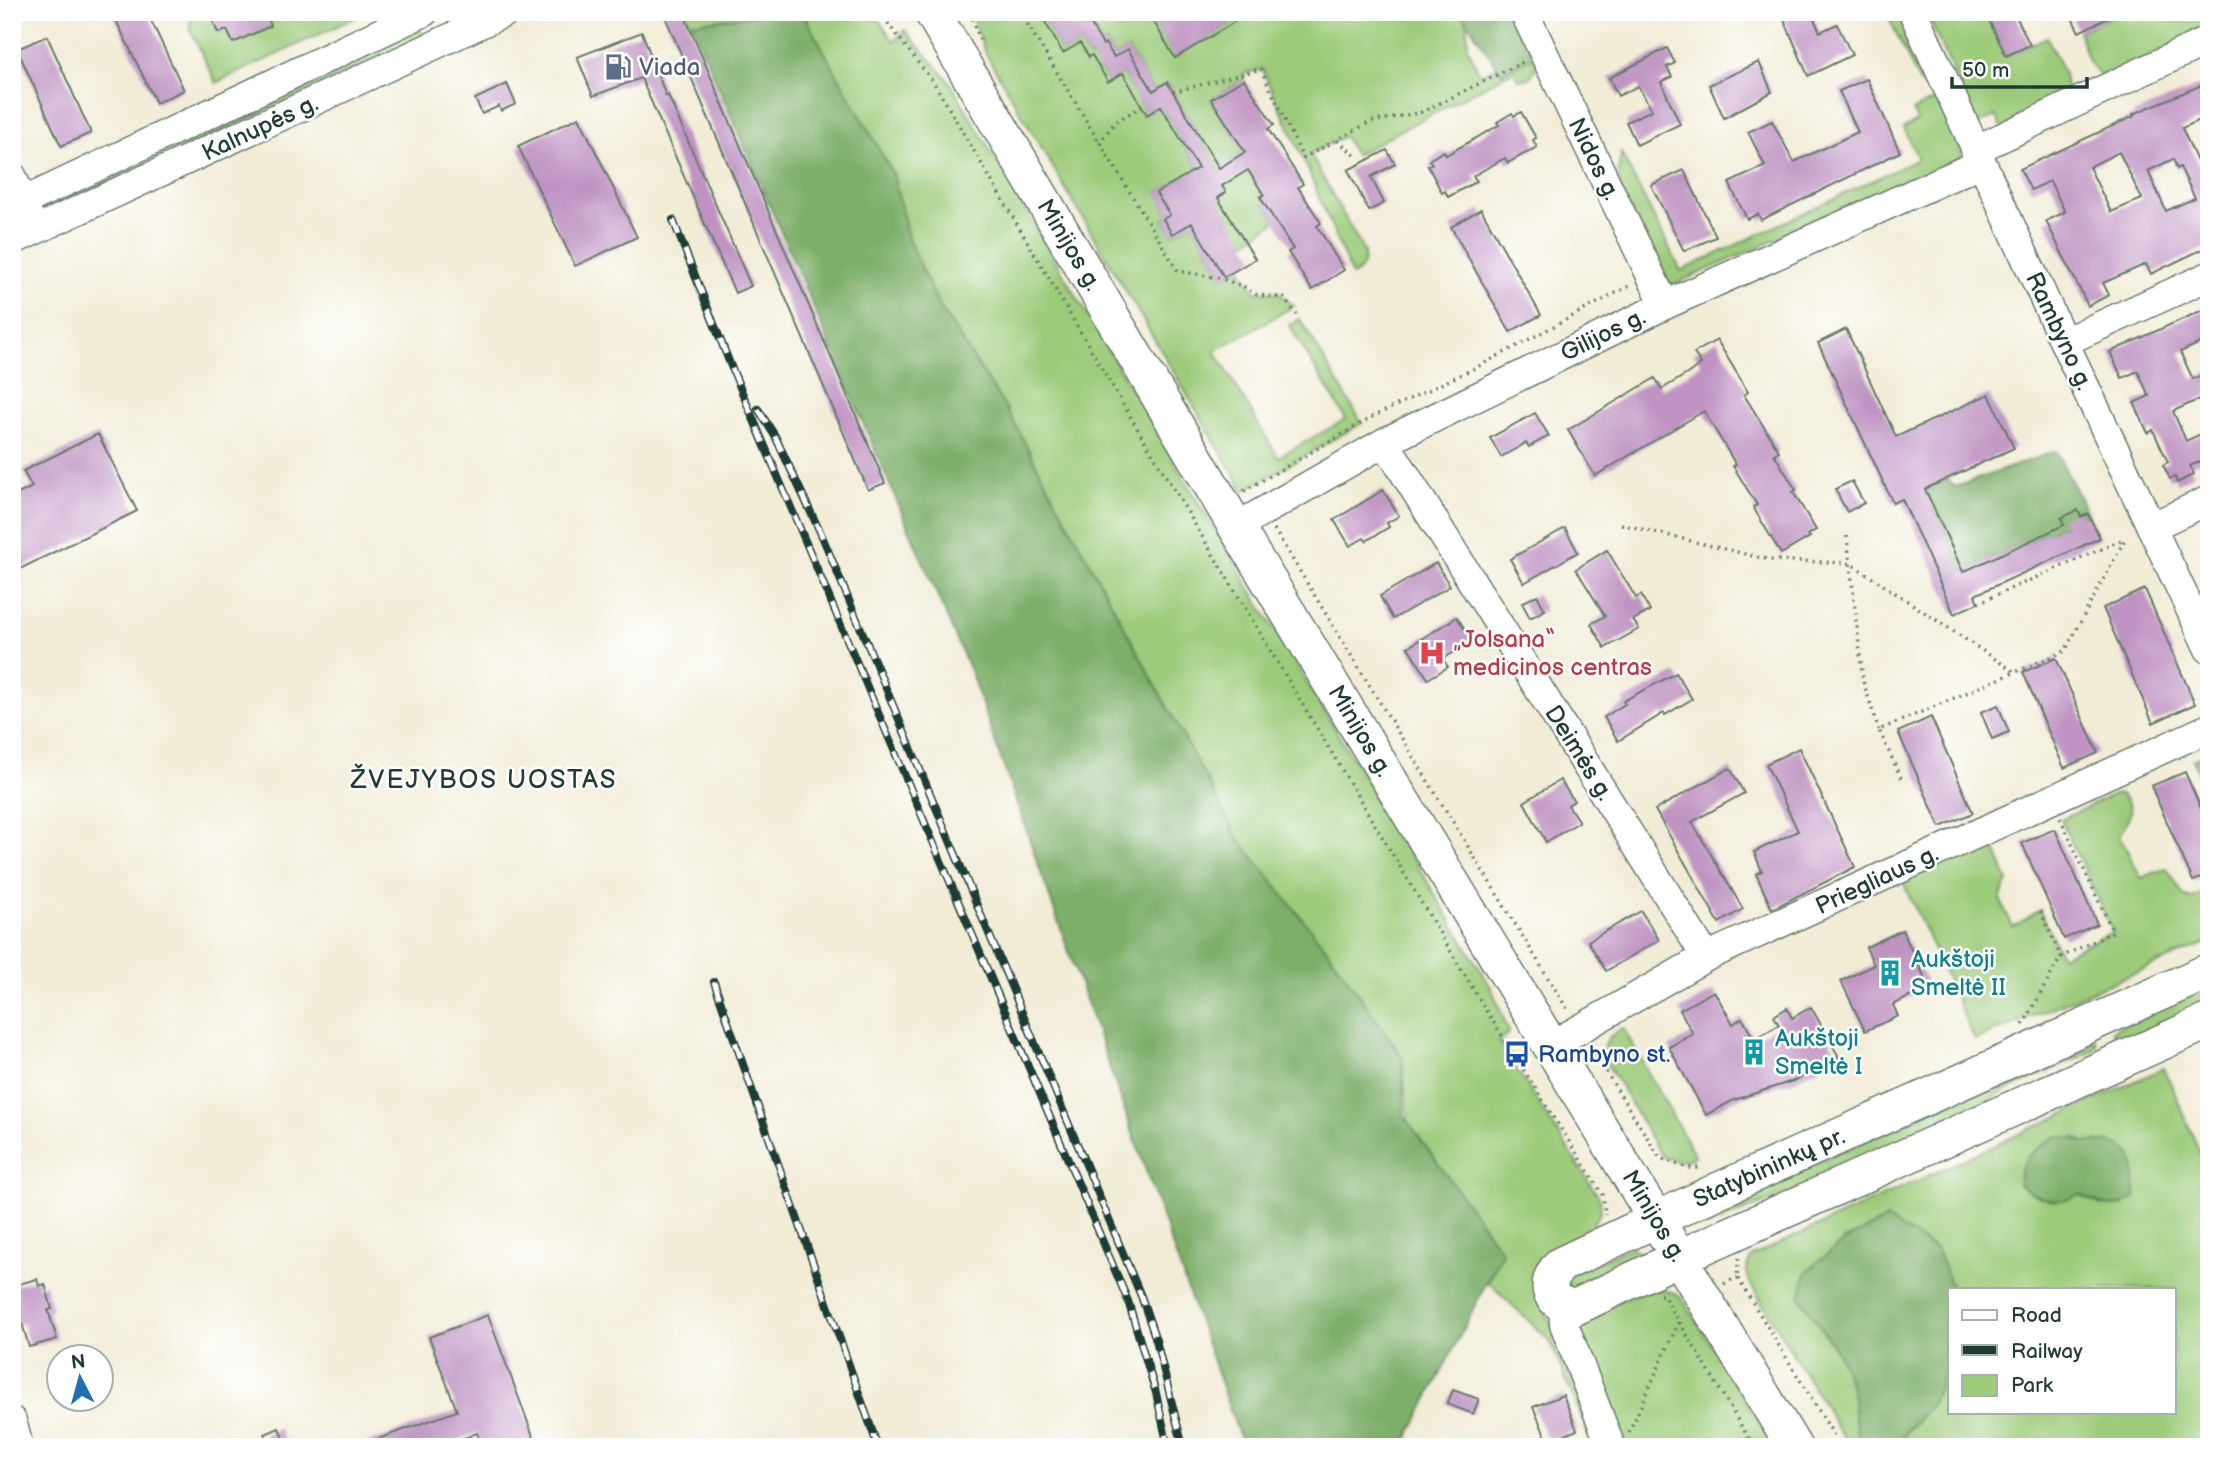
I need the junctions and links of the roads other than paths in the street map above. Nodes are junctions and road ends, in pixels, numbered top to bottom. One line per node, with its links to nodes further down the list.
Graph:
1 (424, 12): 10 (street, Kalnupės g.)
2 (506, 12): 6 (street, Kalnupės g.)
3 (932, 12): 17 (main road, Minijos g.)
4 (1524, 12): 13 (street, Nidos g.)
5 (1913, 12): 8 (street, Rambyno g.)
6 (459, 22): 11 (street, Kalnupės g.)
7 (2209, 40): 8 (street, Gilijos g.)
8 (1978, 157): 13 (street, Gilijos g.); 14 (street, Rambyno g.)
9 (12, 176): 10 (street)
10 (17, 204): 11 (street)
11 (24, 236)
12 (2209, 276): 14 (street)
13 (1665, 305): 15 (street, Gilijos g.)
14 (2064, 342): 18 (street, Rambyno g.)
15 (1385, 442): 17 (street, Gilijos g.); 21 (street, Deimės g.)
16 (2209, 500): 18 (street)
17 (1250, 519): 25 (main road, Minijos g.)
18 (2151, 527): 19 (street, Rambyno g.)
19 (2209, 649)
20 (2209, 728): 21 (street, Priegliaus g.)
21 (1706, 957): 25 (street, Priegliaus g.)
22 (2209, 971): 24 (main road, Statybininkų pr.)
23 (2209, 1021): 26 (main road, Statybininkų pr.)
24 (2093, 1024): 26 (main road); 27 (main road, Statybininkų pr.)
25 (1566, 1037): 27 (main road, Minijos g.)
26 (2109, 1067): 28 (main road, Statybininkų pr.)
27 (1655, 1220): 28 (main road, Minijos g.); 29 (main road, Statybininkų pr.)
28 (1678, 1258): 29 (main road, Statybininkų pr.); 33 (main road, Minijos g.)
29 (1563, 1306): 31 (street)
30 (12, 1421): 32 (street)
31 (1619, 1441)
32 (19, 1447)
33 (1794, 1447)

